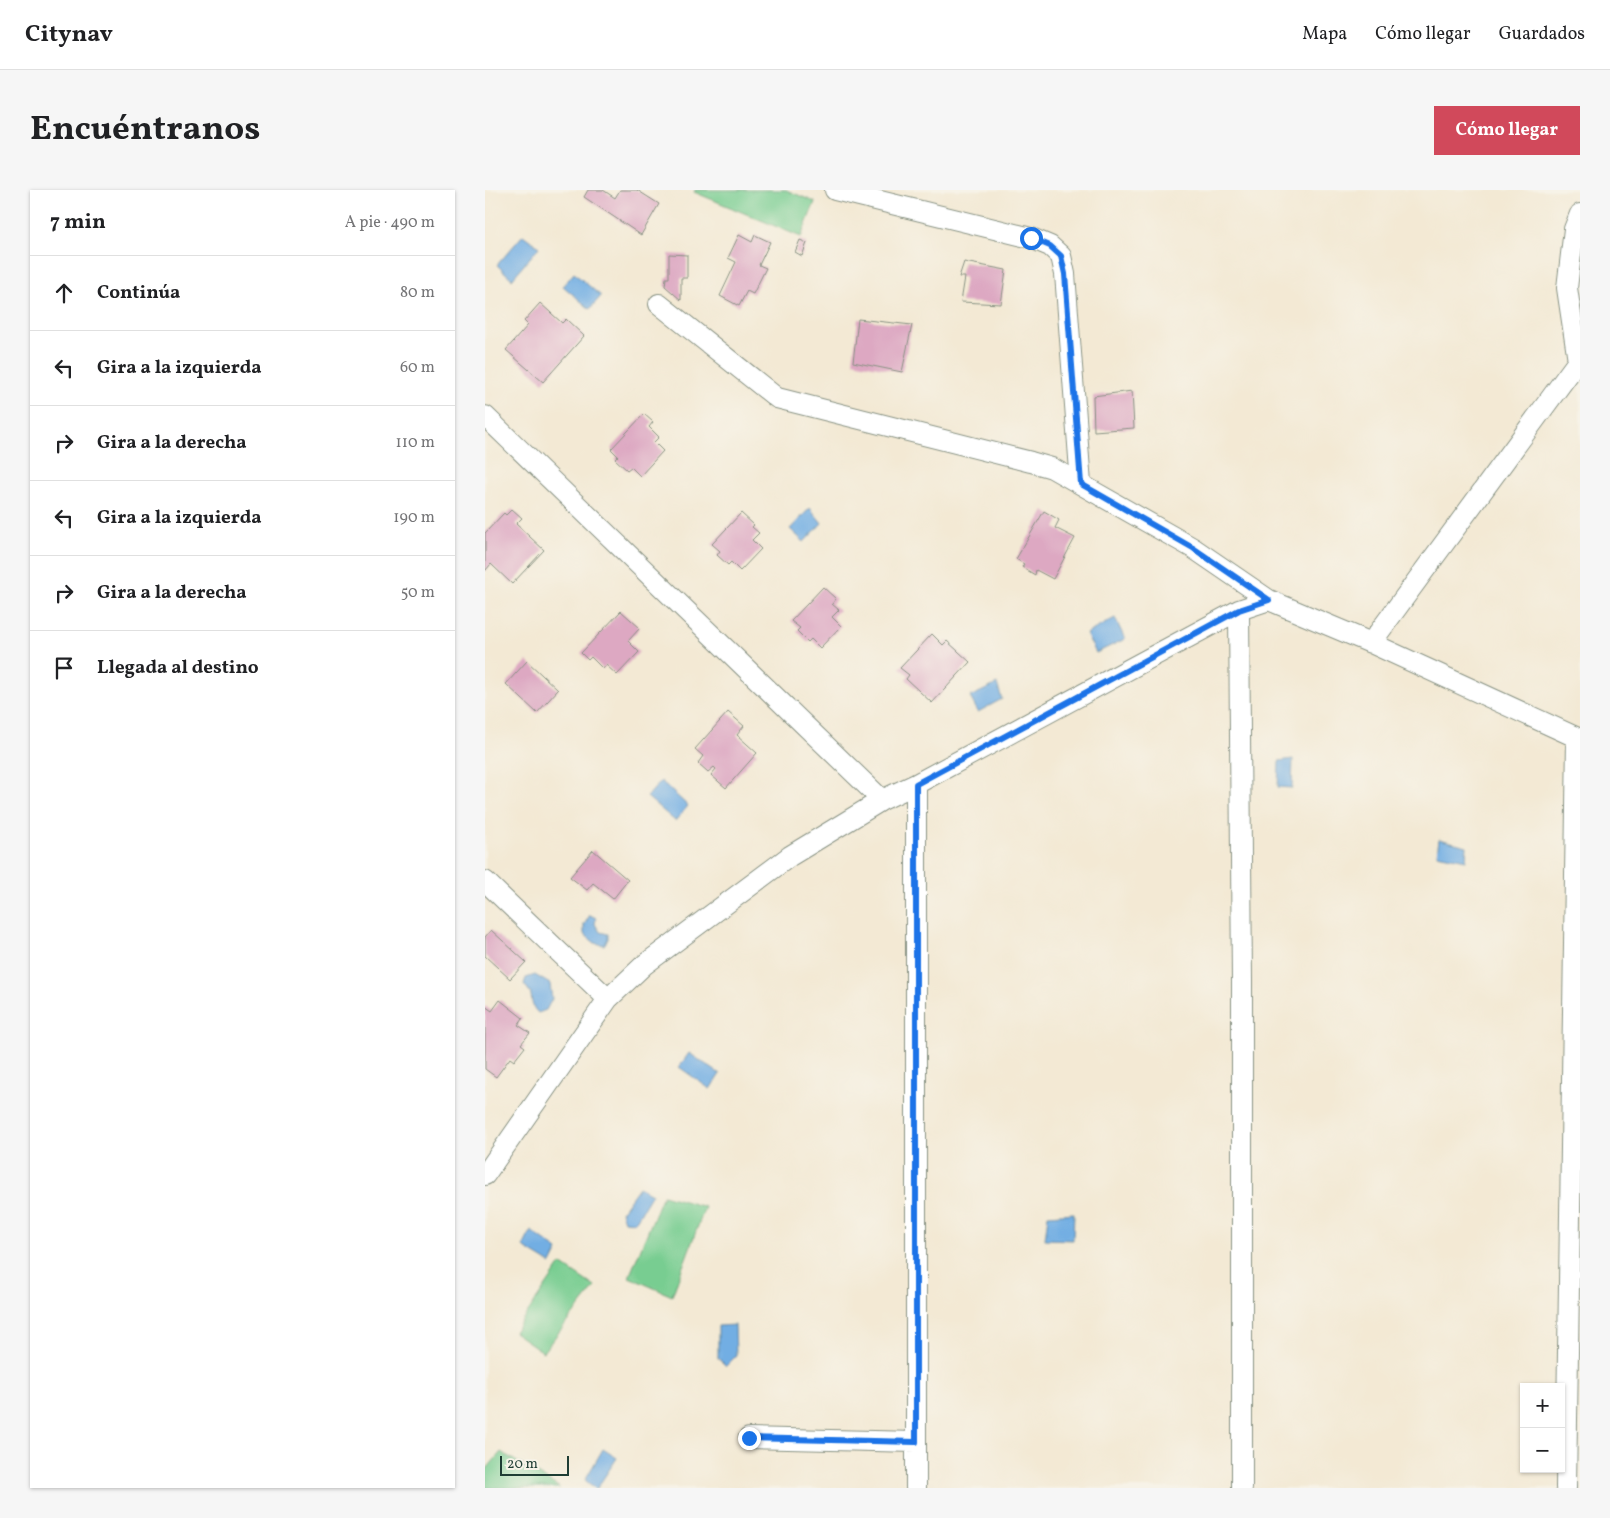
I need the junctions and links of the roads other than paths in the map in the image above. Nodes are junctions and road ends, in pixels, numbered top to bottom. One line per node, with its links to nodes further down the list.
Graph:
1 (835, 190): 6 (street)
2 (1580, 214): 4 (street)
3 (659, 304): 6 (street)
4 (1579, 362): 9 (street)
5 (485, 416): 12 (street)
6 (1081, 484): 7 (street)
7 (1269, 600): 8 (street); 9 (street)
8 (1239, 610): 11 (street); 19 (street)
9 (1371, 643): 10 (street)
10 (1578, 739): 20 (street)
11 (916, 784): 12 (street); 17 (street)
12 (882, 800): 14 (street)
13 (485, 881): 14 (street)
14 (608, 999): 15 (street)
15 (485, 1175)
16 (749, 1438): 17 (street)
17 (916, 1442): 18 (street)
18 (916, 1488)
19 (1241, 1488)
20 (1566, 1488)

